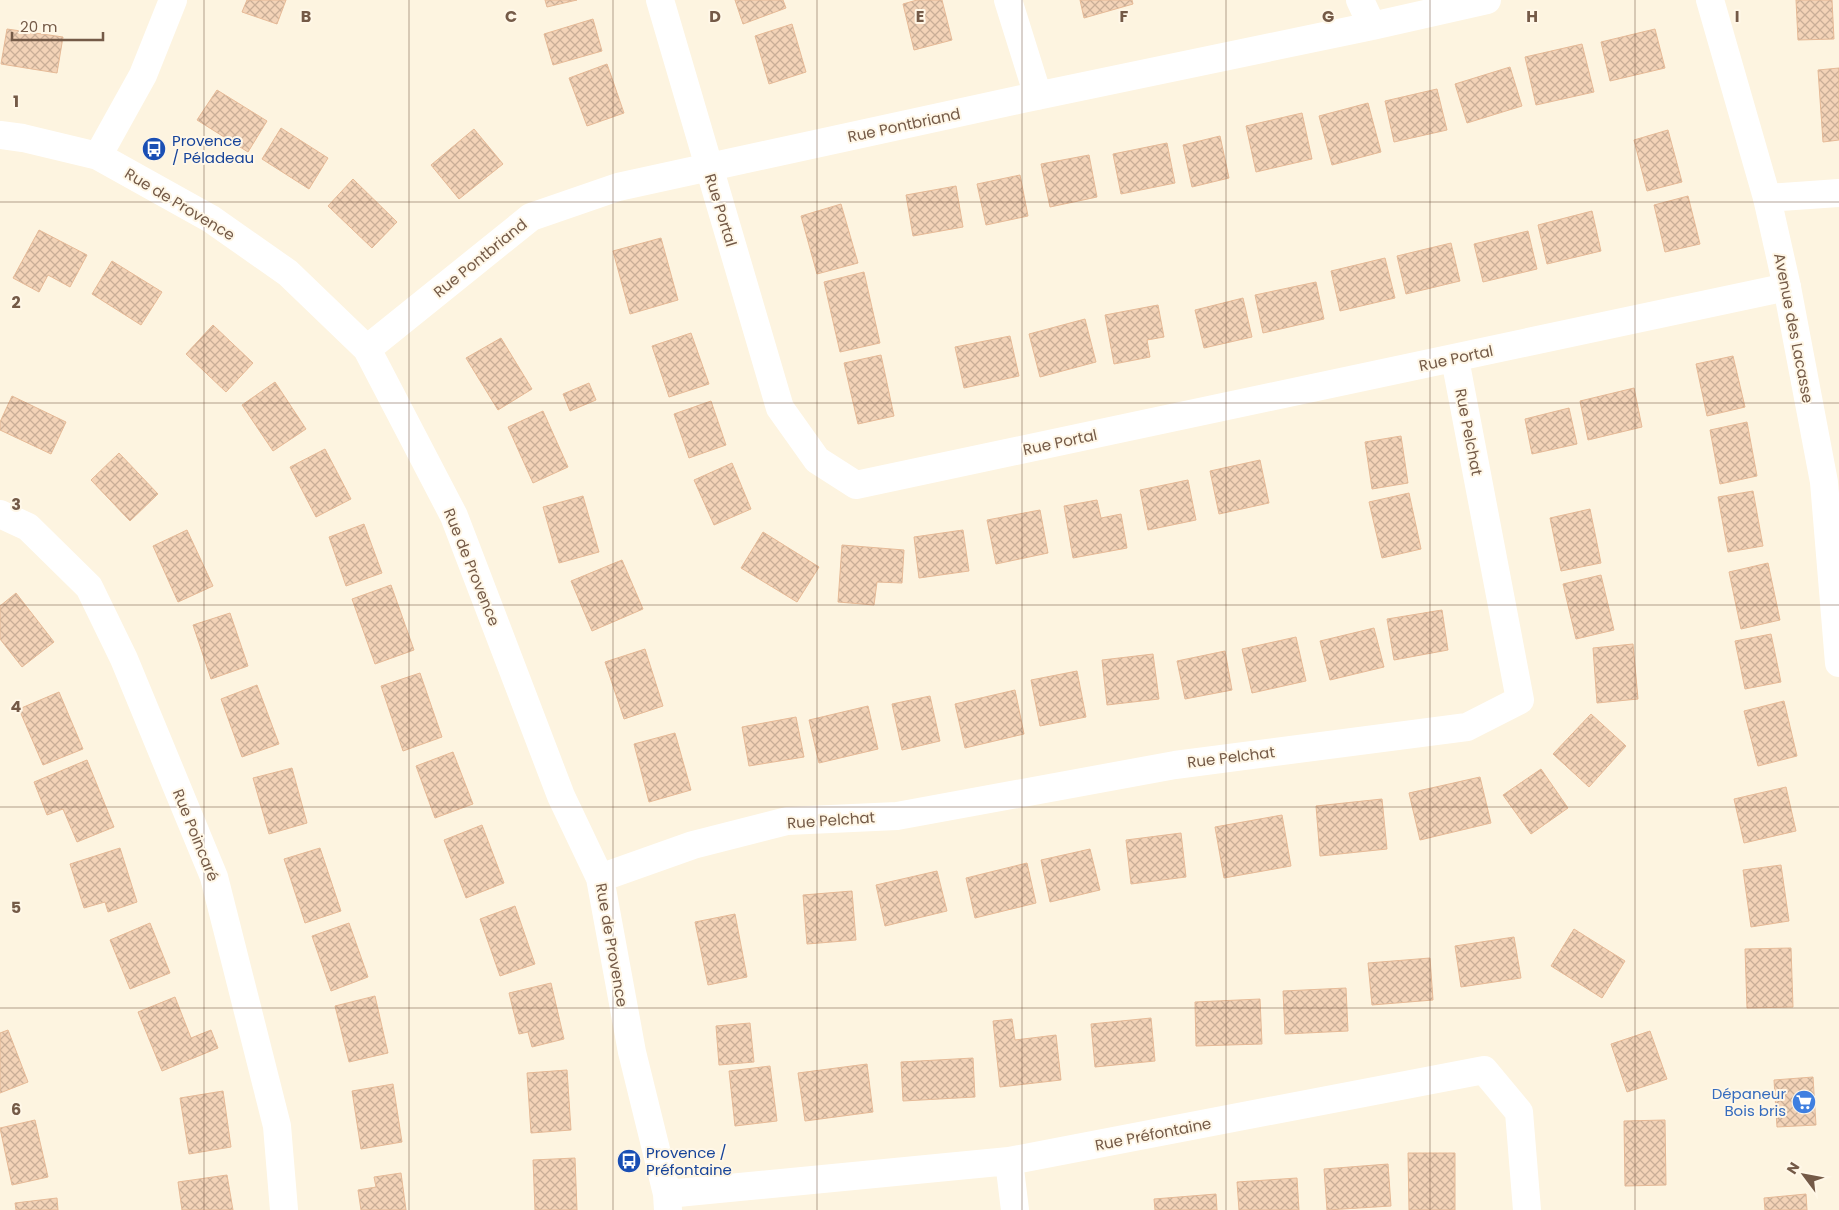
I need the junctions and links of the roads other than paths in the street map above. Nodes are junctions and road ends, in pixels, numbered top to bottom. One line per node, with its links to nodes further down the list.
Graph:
1 (173, 0): 10 (street)
2 (660, 0): 11 (street, Rue Portal)
3 (1008, 0): 8 (street)
4 (1360, 0): 7 (street)
5 (1487, 0): 7 (street, Rue Pontbriand)
6 (1710, 0): 13 (street, Avenue des Lacasse)
7 (1372, 26): 8 (street, Rue Pontbriand)
8 (1038, 96): 11 (street, Rue Pontbriand)
9 (0, 135): 10 (street, Rue de Provence)
10 (98, 156): 15 (street, Rue de Provence)
11 (709, 167): 15 (street, Rue Pontbriand); 16 (street, Rue Portal)
12 (1839, 193): 13 (street)
13 (1767, 198): 14 (street, Avenue des Lacasse)
14 (1787, 287): 16 (street, Rue Portal); 18 (street, Avenue des Lacasse)
15 (367, 349): 19 (street, Rue de Provence)
16 (1455, 359): 19 (street, Rue Pelchat)
17 (0, 514): 22 (street, Rue Poincaré)
18 (1839, 663)
19 (600, 878): 21 (street, Rue de Provence)
20 (1010, 1161): 21 (street, Rue Préfontaine); 23 (street); 24 (street, Rue Préfontaine)
21 (668, 1202)
22 (284, 1210)
23 (1015, 1210)
24 (1527, 1210)

